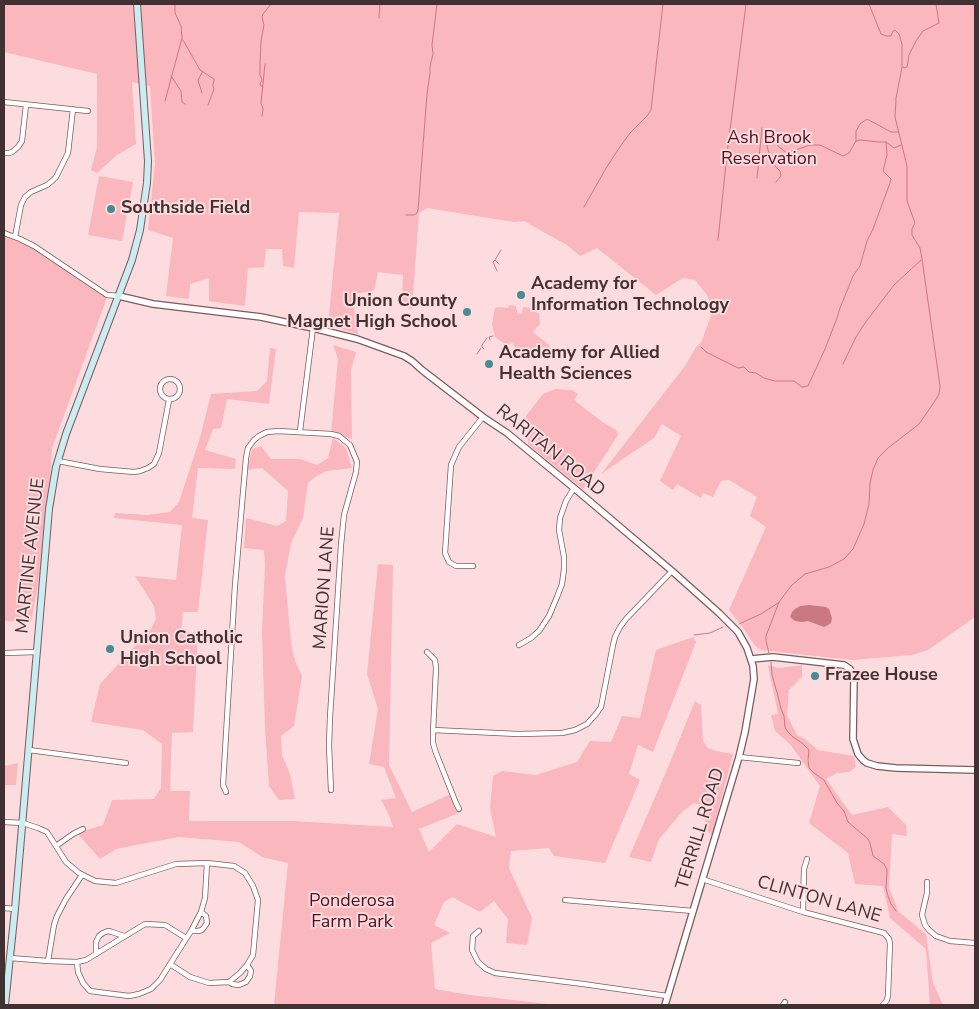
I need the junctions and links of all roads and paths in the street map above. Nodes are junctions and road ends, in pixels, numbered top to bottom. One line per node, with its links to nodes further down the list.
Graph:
1 (137, 4): 9 (main road, MARTINE AVENUE)
2 (4, 102): 3 (street)
3 (26, 105): 4 (street); 6 (street)
4 (73, 110): 5 (street); 8 (street)
5 (88, 111)
6 (4, 153)
7 (4, 233): 8 (street, RARITAN ROAD)
8 (16, 237): 9 (street, RARITAN ROAD)
9 (119, 296): 10 (street, RARITAN ROAD); 14 (main road, MARTINE AVENUE)
10 (313, 328): 12 (street, RARITAN ROAD); 13 (street)
11 (169, 400): 11 (street); 14 (street)
12 (483, 417): 15 (street, RARITAN ROAD); 16 (street)
13 (300, 431): 29 (street, MARION LANE); 30 (street, MARION LANE)
14 (58, 461): 19 (main road, MARTINE AVENUE)
15 (574, 488): 17 (street, RARITAN ROAD); 18 (street)
16 (473, 566)
17 (672, 571): 22 (street, RARITAN ROAD); 23 (street)
18 (519, 645)
19 (37, 652): 21 (street); 24 (main road, MARTINE AVENUE)
20 (427, 652): 23 (street)
21 (4, 653)
22 (751, 659): 25 (street, TERRILL ROAD); 28 (street)
23 (433, 730): 31 (street)
24 (29, 750): 26 (street); 33 (main road, MARTINE AVENUE)
25 (739, 757): 27 (street); 39 (street, TERRILL ROAD)
26 (126, 763)
27 (798, 763)
28 (975, 770)
29 (331, 790)
30 (226, 792)
31 (460, 809)
32 (4, 822): 33 (street)
33 (23, 823): 35 (street); 43 (main road, MARTINE AVENUE)
34 (83, 829): 35 (street)
35 (56, 846): 38 (street)
36 (807, 859): 46 (street)
37 (207, 863): 38 (street); 45 (street); 57 (street)
38 (82, 875): 54 (street)
39 (702, 879): 44 (street, TERRILL ROAD); 46 (street, CLINTON LANE)
40 (927, 882): 51 (street)
41 (565, 900): 44 (street)
42 (4, 908): 43 (street)
43 (16, 909): 53 (main road, MARTINE AVENUE)
44 (692, 911): 59 (street, TERRILL ROAD)
45 (201, 912): 47 (street); 47 (street)
46 (803, 912): 62 (street, CLINTON LANE)
47 (191, 931): 50 (street)
48 (479, 931): 59 (street)
49 (124, 936): 50 (street); 52 (street); 52 (street)
50 (186, 938): 56 (street)
51 (975, 943)
52 (96, 954): 55 (street)
53 (10, 958): 54 (street); 60 (main road, MARTINE AVENUE)
54 (48, 961): 55 (street)
55 (77, 962): 56 (street)
56 (170, 964): 58 (street)
57 (247, 964): 58 (street); 58 (street)
58 (229, 982)
59 (667, 996): 61 (street, TERRILL ROAD)
60 (5, 1005)
61 (665, 1005)
62 (883, 1005)

